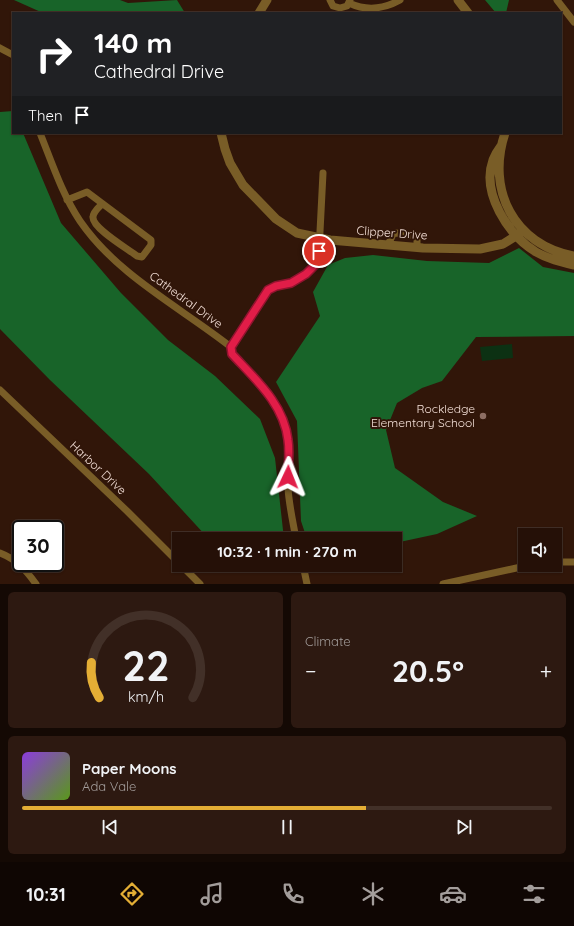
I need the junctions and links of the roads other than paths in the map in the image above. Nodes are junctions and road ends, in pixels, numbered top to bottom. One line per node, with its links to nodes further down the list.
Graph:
1 (267, 0): 7 (street)
2 (330, 0): 6 (street)
3 (400, 0): 6 (street)
4 (458, 0): 8 (street)
5 (557, 0): 9 (street)
6 (350, 1)
7 (260, 12)
8 (467, 12)
9 (574, 22)
10 (0, 48): 11 (street)
11 (12, 54)
12 (40, 134): 16 (street, Cathedral Drive)
13 (221, 134): 19 (street, Clipper Drive)
14 (505, 134): 18 (street)
15 (323, 173): 19 (street)
16 (67, 200): 17 (street); 22 (street, Cathedral Drive)
17 (102, 204): 17 (street)
18 (520, 234): 19 (street, Clipper Drive); 20 (street); 21 (street)
19 (319, 239): 22 (street)
20 (574, 256)
21 (574, 265)
22 (231, 347): 24 (street)
23 (1, 393): 26 (street, Harbor Drive)
24 (295, 532)
25 (0, 553): 32 (street)
26 (172, 556)
27 (562, 562): 28 (street)
28 (574, 562)
29 (518, 568): 35 (street)
30 (188, 572): 33 (street, Harbor Drive)
31 (304, 572): 34 (street)
32 (36, 584)
33 (200, 584)
34 (307, 584)
35 (443, 584)

